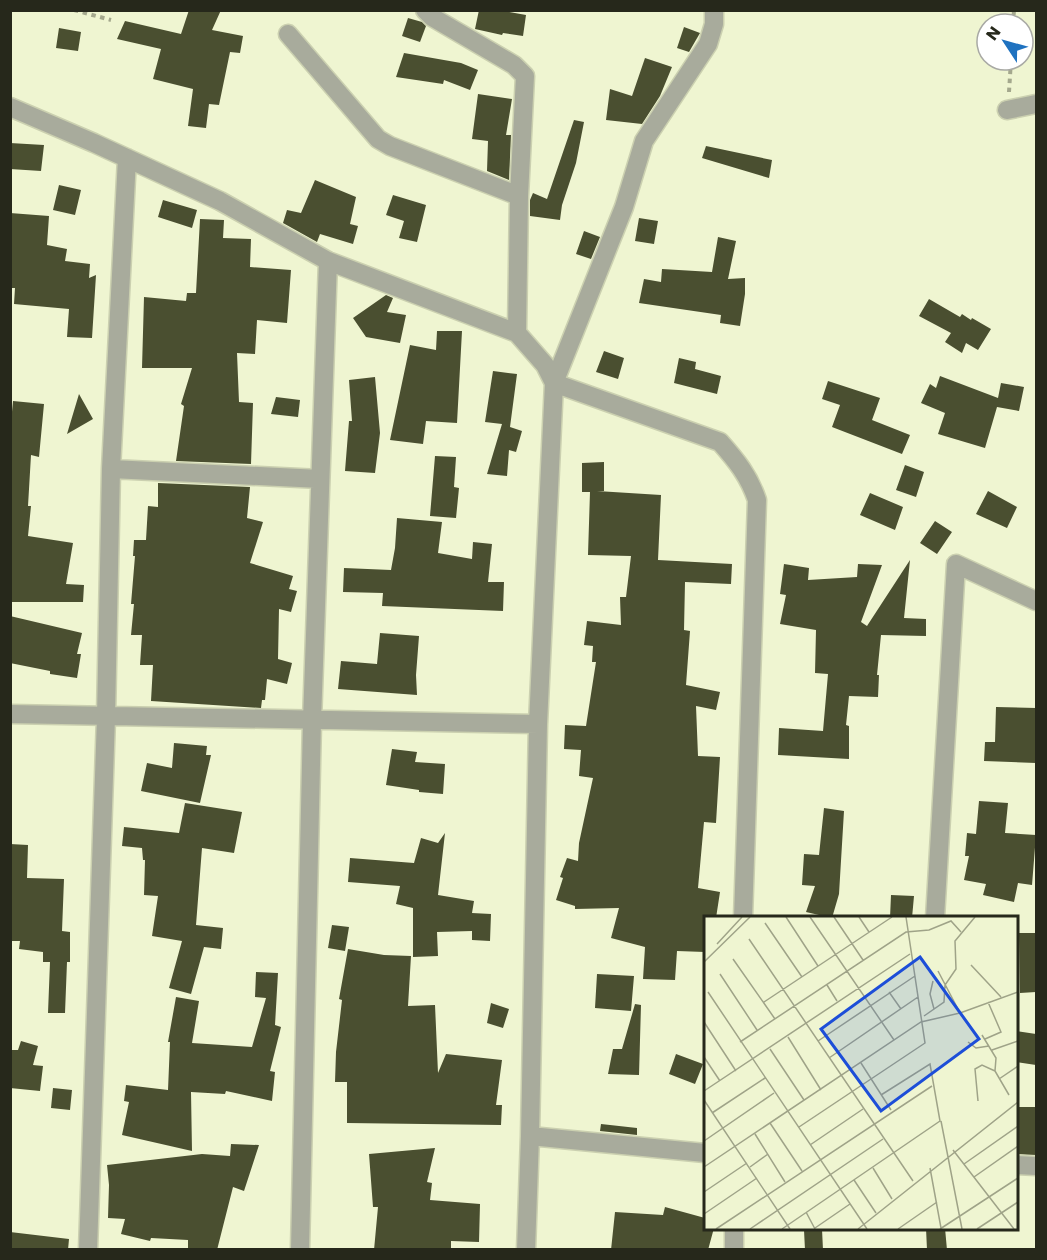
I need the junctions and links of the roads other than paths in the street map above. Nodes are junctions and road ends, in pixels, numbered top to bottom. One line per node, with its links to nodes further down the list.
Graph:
1 (425, 10): 8 (street)
2 (714, 10): 11 (street)
3 (288, 34): 8 (street)
4 (1036, 104): 6 (street)
5 (10, 107): 7 (street)
6 (1008, 110)
7 (127, 158): 9 (street); 12 (street)
8 (519, 196): 10 (street)
9 (328, 261): 10 (street); 13 (street)
10 (517, 333): 11 (street)
11 (554, 383): 18 (street); 19 (street)
12 (111, 469): 13 (street); 16 (street)
13 (320, 479): 17 (street)
14 (1036, 601): 20 (street)
15 (10, 714): 16 (street)
16 (106, 717): 17 (street); 26 (street)
17 (312, 721): 18 (street); 27 (street)
18 (538, 724): 21 (street)
19 (743, 916)
20 (935, 916)
21 (530, 1136): 22 (street); 28 (street)
22 (704, 1153)
23 (1017, 1166): 24 (street)
24 (1036, 1167)
25 (734, 1230): 29 (street)
26 (88, 1250)
27 (300, 1250)
28 (526, 1250)
29 (734, 1250)

